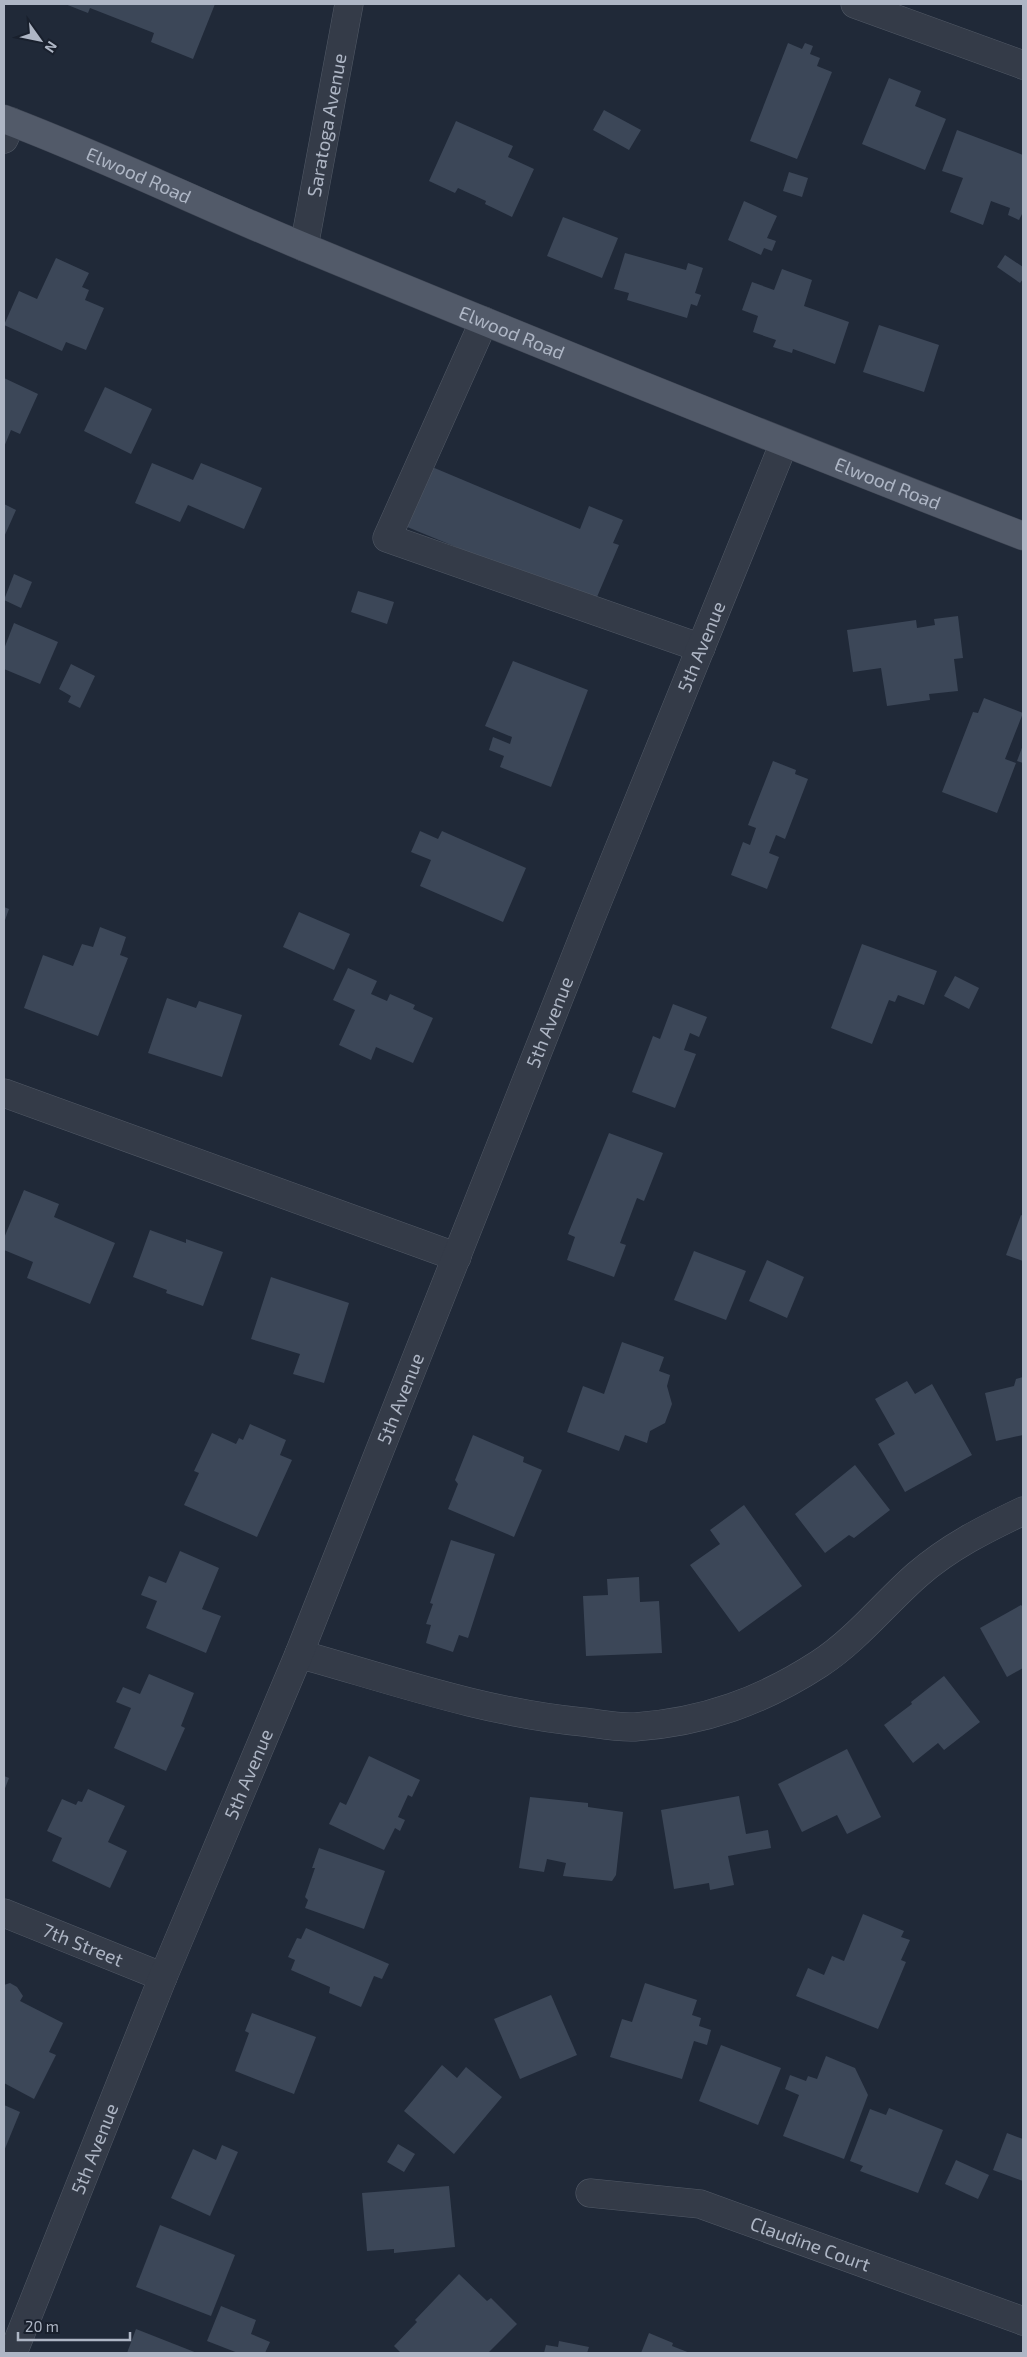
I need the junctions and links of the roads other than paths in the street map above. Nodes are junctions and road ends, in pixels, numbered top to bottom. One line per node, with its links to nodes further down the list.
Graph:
1 (349, 4): 5 (street, Saratoga Avenue)
2 (855, 4): 3 (street)
3 (1023, 65)
4 (6, 127): 5 (main road, Elwood Road)
5 (304, 247): 6 (main road, Elwood Road)
6 (484, 321): 7 (main road, Elwood Road); 9 (street)
7 (784, 443): 8 (main road, Elwood Road); 9 (street, 5th Avenue)
8 (1023, 536)
9 (700, 648): 11 (street, 5th Avenue)
10 (4, 1093): 11 (street)
11 (456, 1257): 13 (street, 5th Avenue)
12 (1023, 1511): 13 (street)
13 (299, 1654): 15 (street, 5th Avenue)
14 (4, 1913): 15 (street, 7th Street)
15 (163, 1977): 18 (street, 5th Avenue)
16 (590, 2193): 17 (street, Claudine Court)
17 (1023, 2321)
18 (13, 2353)

